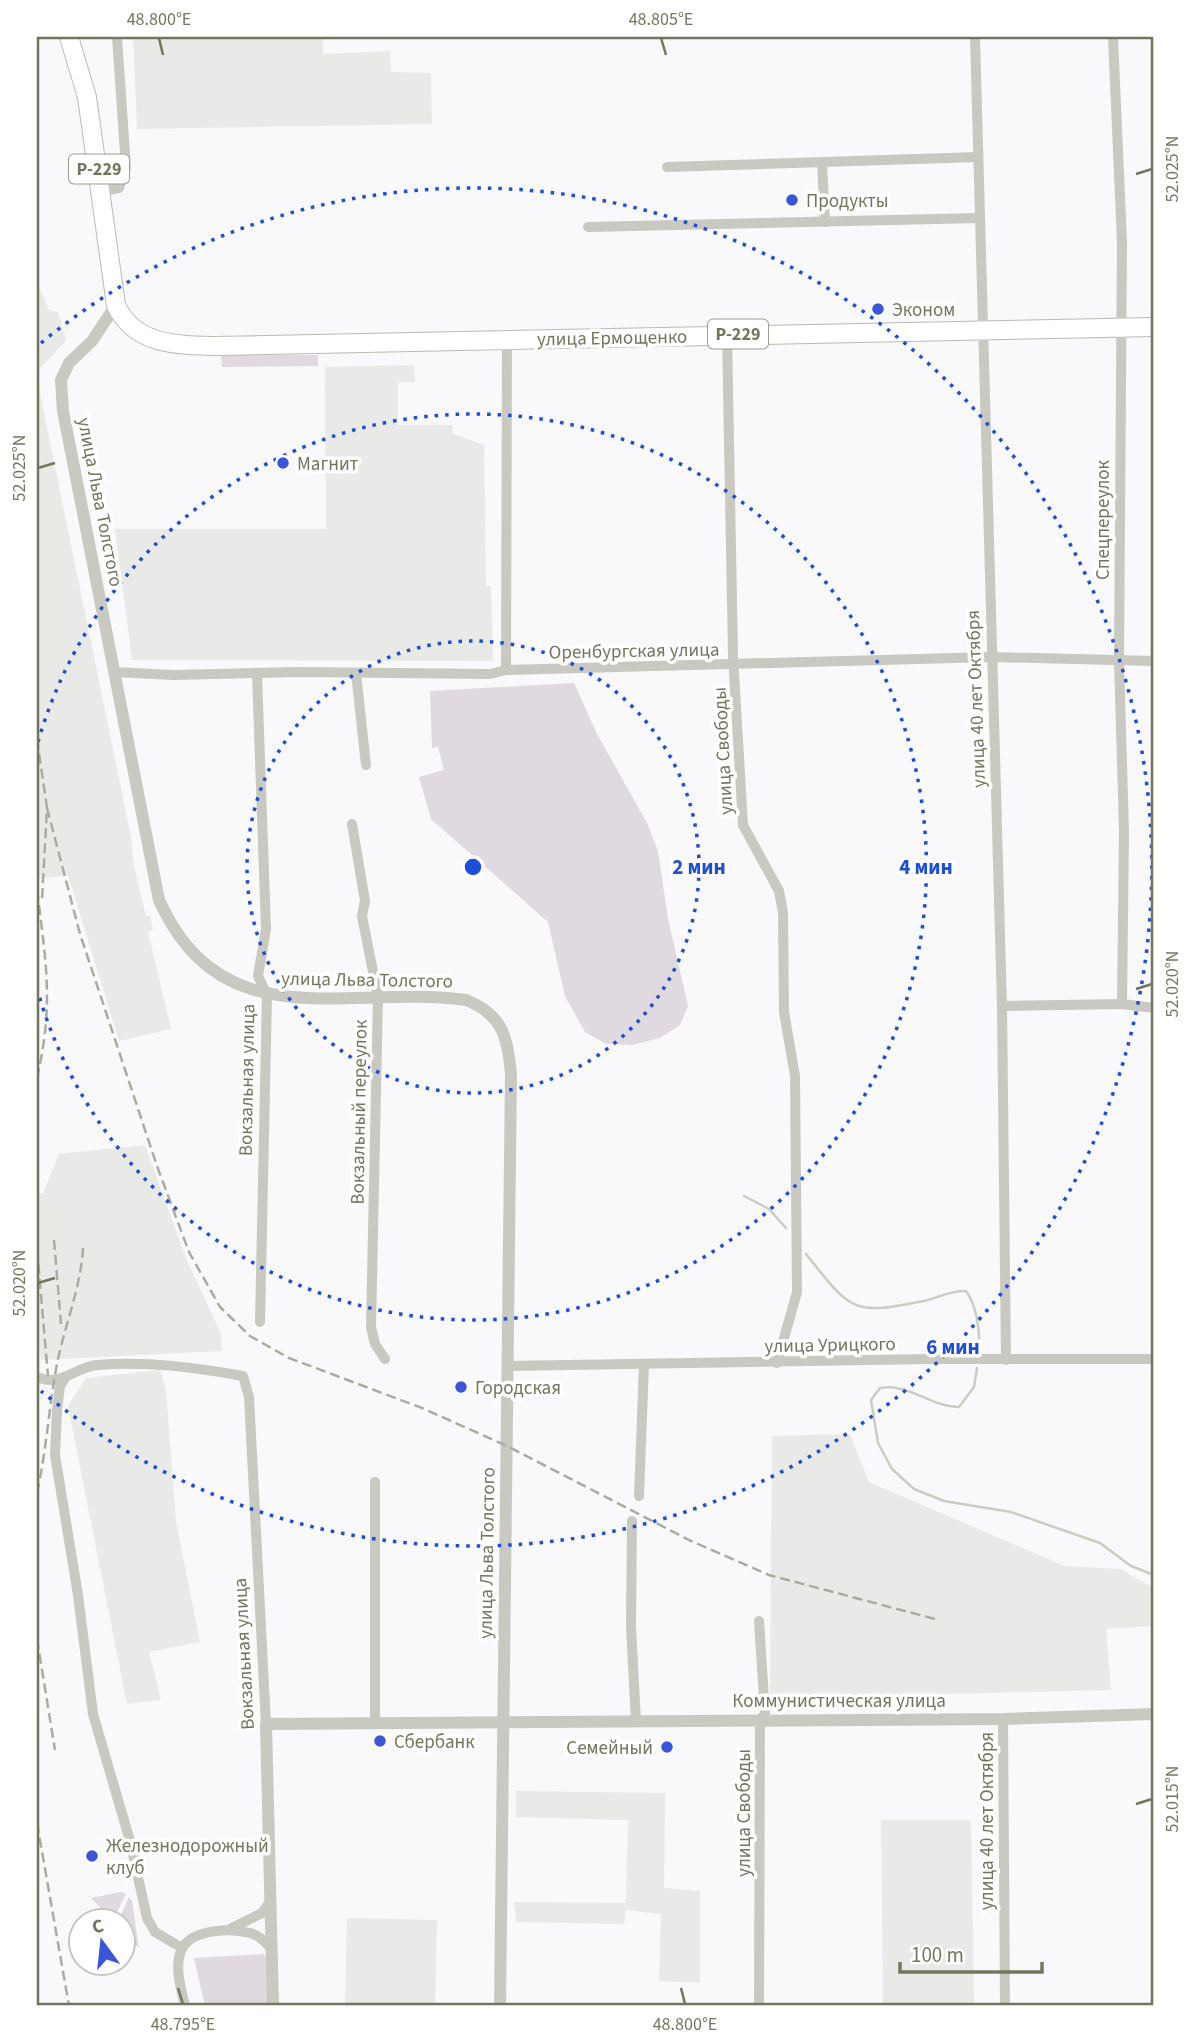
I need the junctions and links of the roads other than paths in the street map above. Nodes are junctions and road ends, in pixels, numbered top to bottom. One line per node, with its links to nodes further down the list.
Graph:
1 (69, 37): 8 (highway, Р-229)
2 (117, 37): 8 (street)
3 (975, 37): 5 (street, улица 40 лет Октября)
4 (1114, 37): 14 (street, Спецпереулок)
5 (978, 158): 6 (street); 9 (street, улица 40 лет Октября)
6 (822, 163): 7 (street); 10 (street)
7 (667, 167)
8 (103, 191): 12 (highway, Р-229)
9 (979, 218): 10 (street); 15 (street, улица 40 лет Октября)
10 (825, 222): 11 (street)
11 (588, 228)
12 (116, 304): 17 (highway, улица Ермощенко / Р-229); 23 (street, улица Льва Толстого)
13 (1154, 327): 14 (highway, улица Ермощенко / Р-229)
14 (1121, 328): 15 (highway, улица Ермощенко / Р-229); 19 (street, Спецпереулок)
15 (983, 330): 16 (highway, улица Ермощенко / Р-229); 18 (street, улица 40 лет Октября)
16 (727, 334): 17 (highway, улица Ермощенко / Р-229); 21 (street, улица Свободы)
17 (507, 338): 22 (street)
18 (991, 657): 19 (street, Оренбургская улица); 21 (street, Оренбургская улица); 31 (street, улица 40 лет Октября)
19 (1119, 661): 20 (street, Оренбургская улица); 30 (street, Спецпереулок)
20 (1154, 661)
21 (735, 666): 22 (street, Оренбургская улица); 37 (street, улица Свободы)
22 (506, 670): 24 (street, Оренбургская улица)
23 (114, 672): 25 (street, Оренбургская улица); 28 (street, улица Льва Толстого)
24 (356, 673): 25 (street, Оренбургская улица); 26 (street)
25 (257, 674): 28 (street, Вокзальная улица)
26 (366, 765)
27 (352, 824): 29 (street, Вокзальный переулок)
28 (267, 995): 29 (street, улица Льва Толстого); 33 (street, Вокзальная улица)
29 (378, 997): 34 (street, Вокзальный переулок); 39 (street, улица Льва Толстого)
30 (1122, 1004): 31 (street); 32 (street)
31 (1002, 1006): 36 (street, улица 40 лет Октября)
32 (1154, 1008)
33 (260, 1322)
34 (385, 1359)
35 (1154, 1359): 36 (street, улица Урицкого)
36 (1006, 1360): 37 (street, улица Урицкого)
37 (777, 1363): 38 (street, улица Урицкого)
38 (644, 1364): 39 (street, улица Урицкого); 43 (street)
39 (507, 1366): 48 (street, улица Льва Толстого)
40 (40, 1378): 41 (street)
41 (65, 1378): 52 (street, Вокзальная улица); 55 (street)
42 (375, 1482): 50 (street)
43 (639, 1496)
44 (632, 1521): 51 (street)
45 (759, 1621): 49 (street, улица Свободы)
46 (1154, 1714): 47 (street, Коммунистическая улица)
47 (1003, 1719): 49 (street, Коммунистическая улица); 61 (street, улица 40 лет Октября)
48 (502, 1720): 50 (street, Коммунистическая улица); 51 (street, Коммунистическая улица); 59 (street, улица Льва Толстого)
49 (760, 1720): 51 (street, Коммунистическая улица); 60 (street, улица Свободы)
50 (375, 1721): 52 (street)
51 (636, 1721)
52 (266, 1724): 53 (street, Вокзальная улица)
53 (270, 1896): 54 (street); 56 (street, Вокзальная улица)
54 (228, 1930): 55 (street); 56 (street)
55 (182, 1948): 57 (street)
56 (272, 1949): 58 (street, Вокзальная улица)
57 (185, 2006)
58 (273, 2006)
59 (500, 2006)
60 (759, 2006)
61 (1005, 2006)

